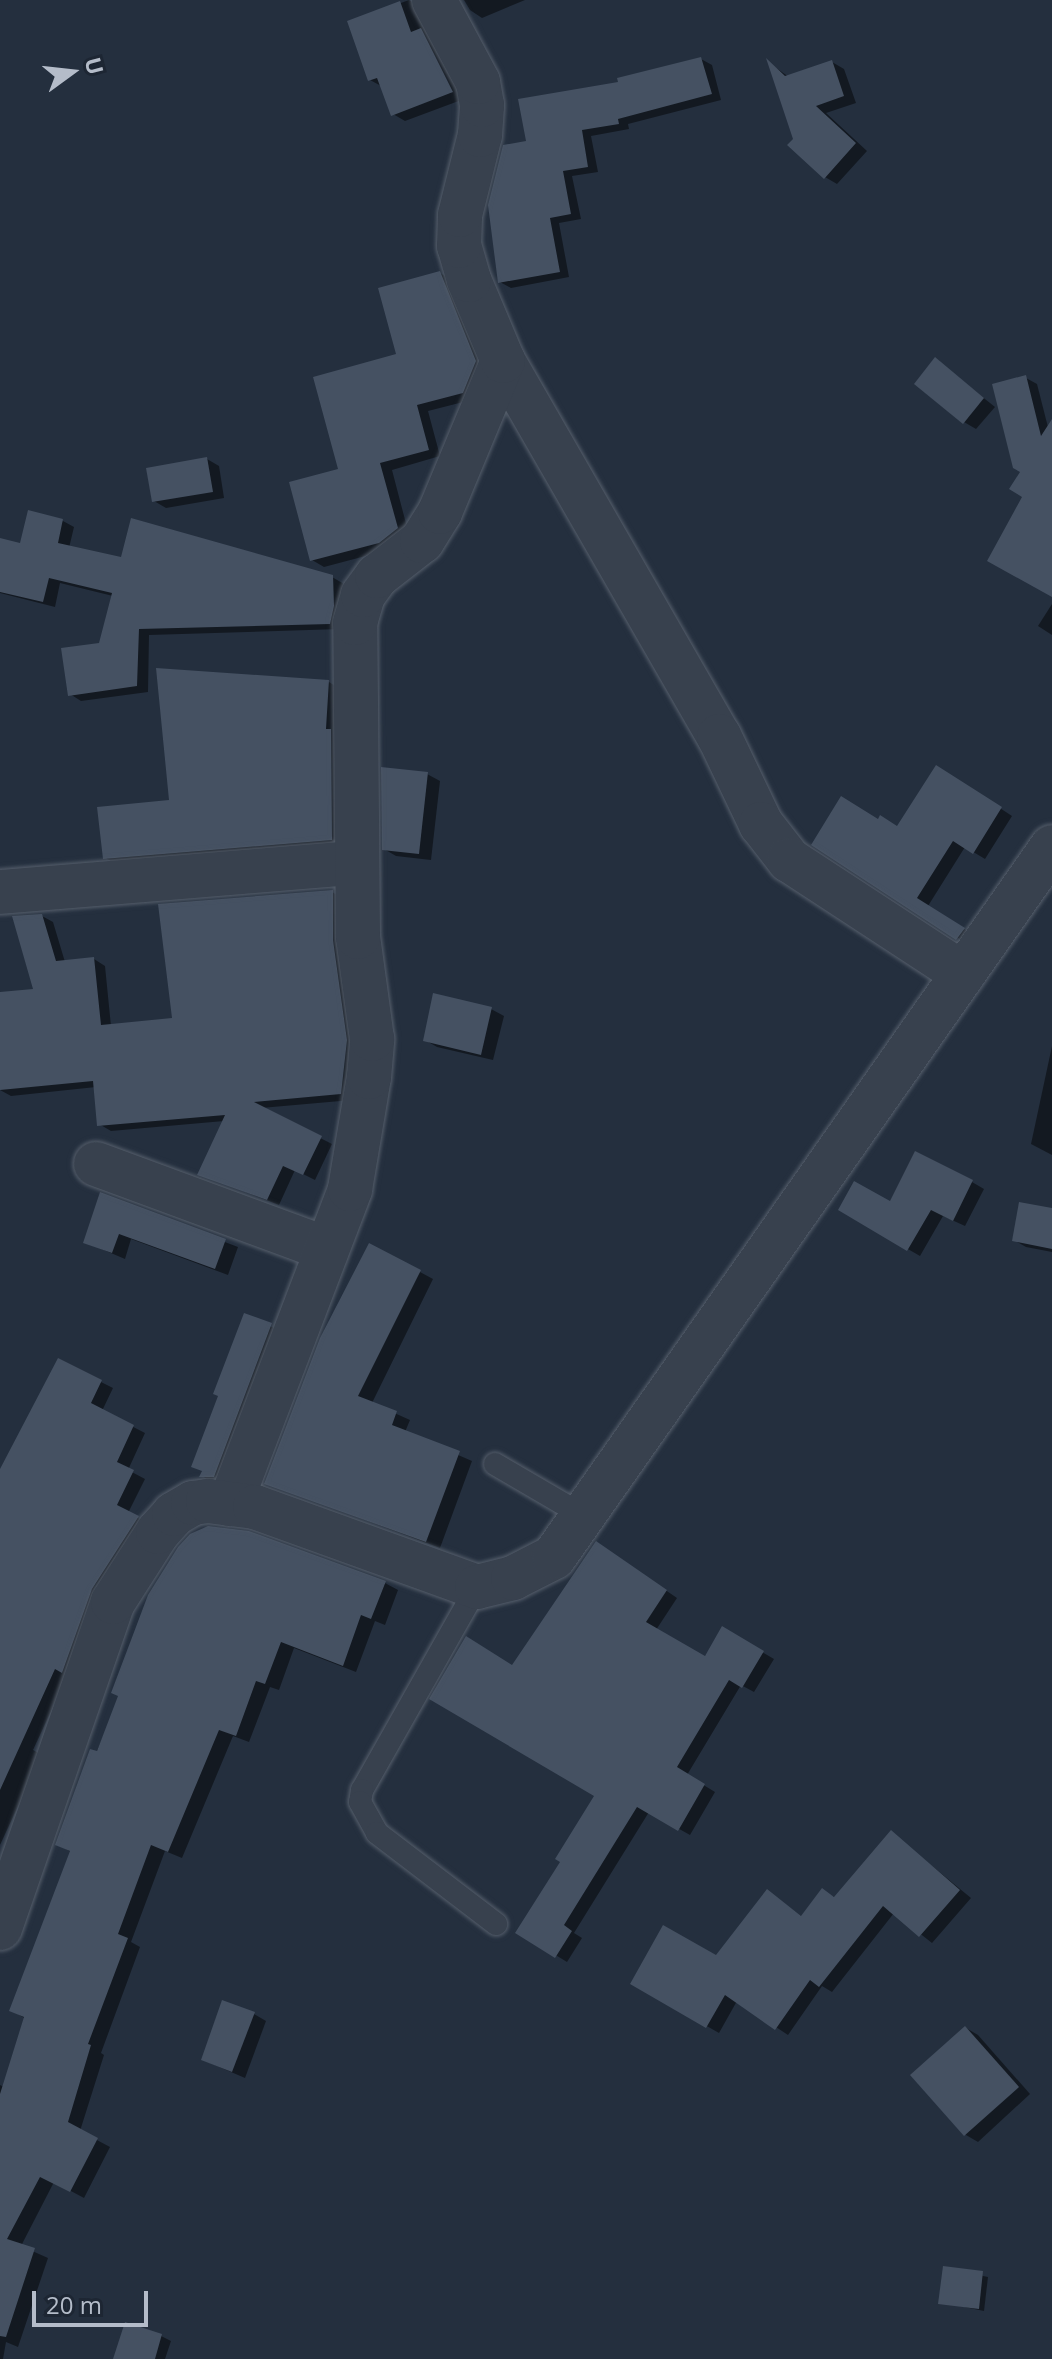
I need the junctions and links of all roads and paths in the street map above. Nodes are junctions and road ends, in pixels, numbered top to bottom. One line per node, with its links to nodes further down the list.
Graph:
1 (434, 0): 2 (street)
2 (503, 361): 4 (street); 6 (street)
3 (1052, 847): 6 (street)
4 (356, 863): 5 (street); 8 (street)
5 (0, 892)
6 (963, 974): 11 (street)
7 (96, 1164): 8 (street)
8 (327, 1249): 10 (street)
9 (495, 1464): 11 (lane)
10 (230, 1504): 12 (street); 14 (street)
11 (570, 1507): 12 (street)
12 (477, 1587): 13 (lane)
13 (496, 1924)
14 (0, 1928)

